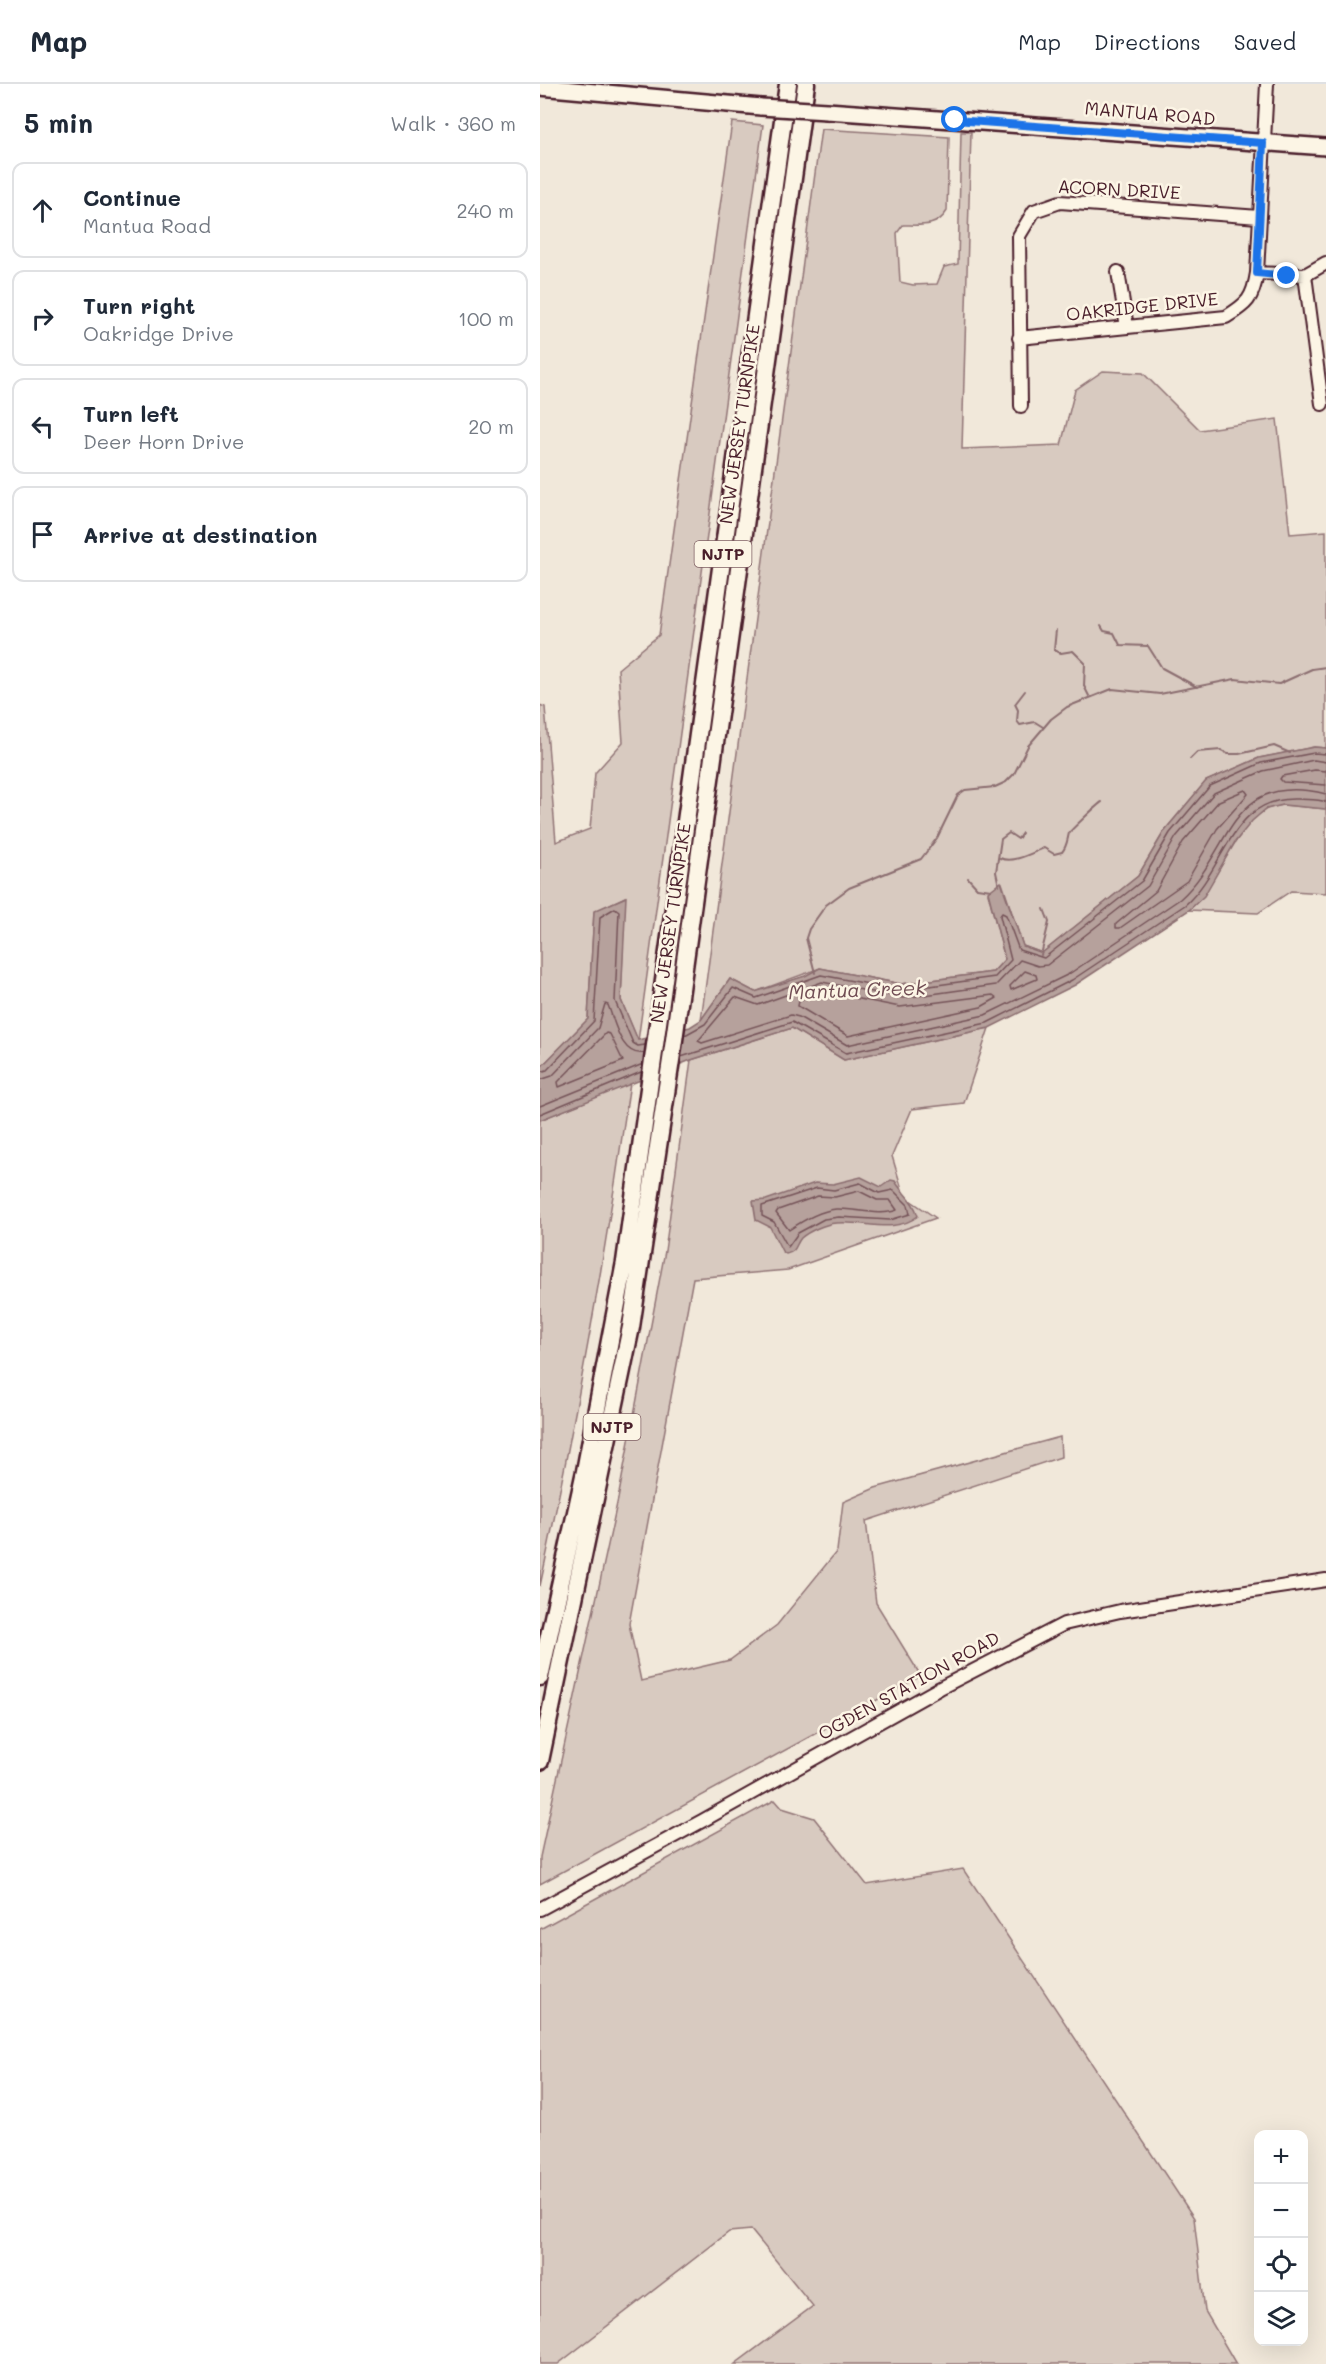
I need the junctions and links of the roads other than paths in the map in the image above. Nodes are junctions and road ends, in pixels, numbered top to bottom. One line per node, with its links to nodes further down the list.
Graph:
1 (788, 84): 17 (highway, NEW JERSEY TURNPIKE / NJTP)
2 (807, 84): 18 (highway, NEW JERSEY TURNPIKE / NJTP)
3 (1267, 84): 5 (street, OAKRIDGE DRIVE)
4 (540, 87): 5 (main road, MANTUA ROAD, bridge)
5 (1263, 143): 6 (main road, MANTUA ROAD); 7 (street, OAKRIDGE DRIVE)
6 (1326, 147)
7 (1259, 217): 10 (street, OAKRIDGE DRIVE); 13 (street, ACORN DRIVE)
8 (1326, 263): 11 (street)
9 (1118, 272): 12 (street)
10 (1257, 273): 11 (street); 12 (street, OAKRIDGE DRIVE)
11 (1305, 275): 14 (street)
12 (1127, 327): 13 (street, OAKRIDGE DRIVE)
13 (1019, 338): 15 (street, ACORN DRIVE)
14 (1322, 404)
15 (1021, 406)
16 (1326, 1580): 19 (street, OGDEN STATION ROAD)
17 (540, 1677)
18 (540, 1761)
19 (540, 1909)

